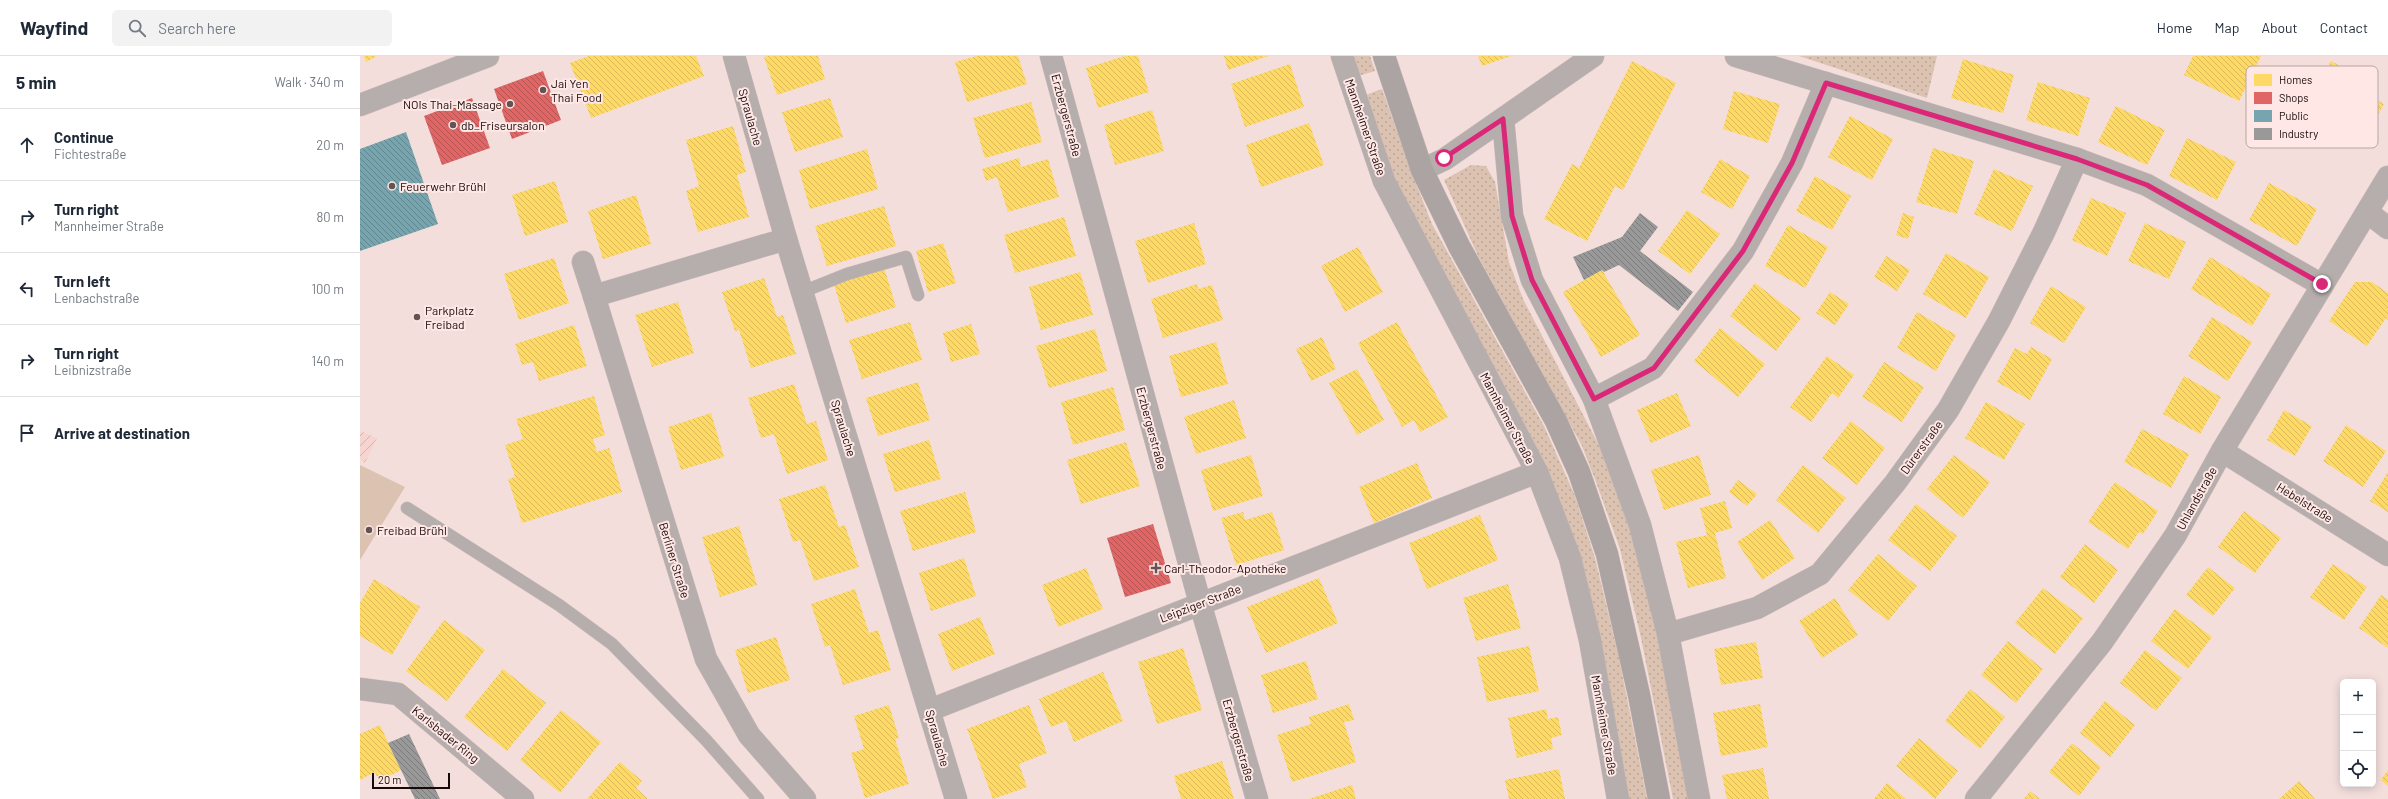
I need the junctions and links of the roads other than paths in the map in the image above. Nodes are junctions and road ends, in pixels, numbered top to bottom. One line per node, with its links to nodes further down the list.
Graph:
1 (488, 56): 8 (street)
2 (734, 56): 17 (street, Spraulache)
3 (1050, 56): 28 (street, Erzbergerstraße)
4 (1342, 56): 25 (street, Mannheimer Straße)
5 (1384, 56): 13 (main road)
6 (1593, 56): 11 (street)
7 (1736, 56): 9 (street)
8 (461, 60): 10 (street)
9 (1826, 83): 12 (street); 23 (street)
10 (360, 105)
11 (1503, 119): 13 (street); 23 (street)
12 (2077, 159): 19 (street); 29 (street, Dürerstraße)
13 (1422, 170): 38 (main road)
14 (2388, 177): 15 (street, Uhlandstraße)
15 (2367, 212): 16 (street); 19 (street, Uhlandstraße)
16 (2388, 228)
17 (786, 239): 20 (street, Spraulache); 22 (street)
18 (583, 262): 22 (street, Berliner Straße)
19 (2322, 284): 24 (street, Uhlandstraße)
20 (802, 292): 21 (lane); 31 (street, Spraulache)
21 (918, 295)
22 (594, 296): 34 (street, Berliner Straße)
23 (1594, 399): 29 (street)
24 (2222, 451): 27 (street, Hebelstraße); 40 (street, Uhlandstraße)
25 (1537, 472): 28 (street, Leipziger Straße); 37 (street, Mannheimer Straße)
26 (407, 508): 33 (lane)
27 (2388, 555)
28 (1200, 603): 31 (street, Leipziger Straße); 36 (street, Erzbergerstraße)
29 (1668, 634): 39 (street)
30 (360, 689): 32 (street, Karlsbader Ring)
31 (930, 710): 35 (street, Spraulache)
32 (523, 799)
33 (758, 799)
34 (805, 799)
35 (956, 799)
36 (1256, 799)
37 (1618, 799)
38 (1659, 799)
39 (1699, 799)
40 (1976, 799)

